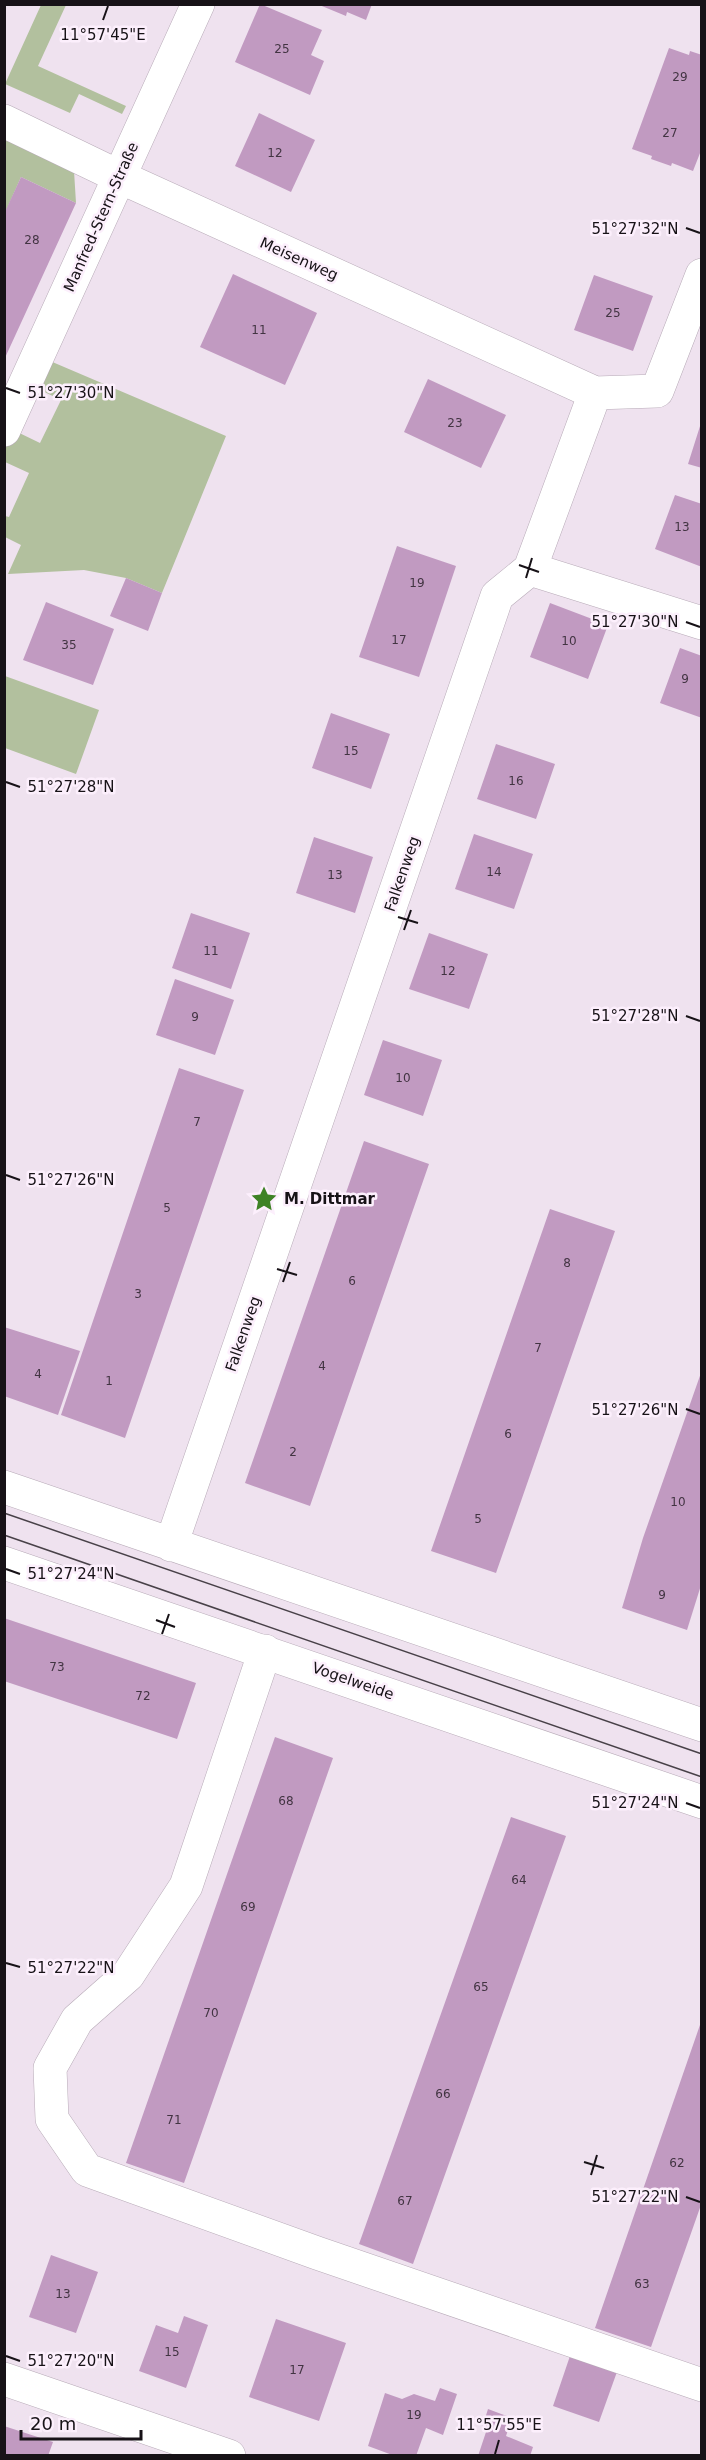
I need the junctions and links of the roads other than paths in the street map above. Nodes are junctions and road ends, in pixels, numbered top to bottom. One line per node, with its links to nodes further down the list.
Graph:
1 (198, 4): 3 (street, Manfred-Stern-Straße)
2 (4, 122): 3 (street, Meisenweg)
3 (120, 177): 5 (street, Meisenweg); 6 (street, Manfred-Stern-Straße)
4 (702, 275): 5 (street)
5 (595, 393): 7 (street)
6 (4, 430)
7 (530, 569): 8 (street); 10 (street, Falkenweg)
8 (702, 622)
9 (4, 1487): 10 (street)
10 (171, 1545): 13 (street)
11 (4, 1563): 12 (street, Vogelweide)
12 (265, 1651): 14 (street, Vogelweide); 16 (street)
13 (702, 1725)
14 (702, 1802)
15 (4, 2379): 17 (street)
16 (702, 2385)
17 (227, 2455)

